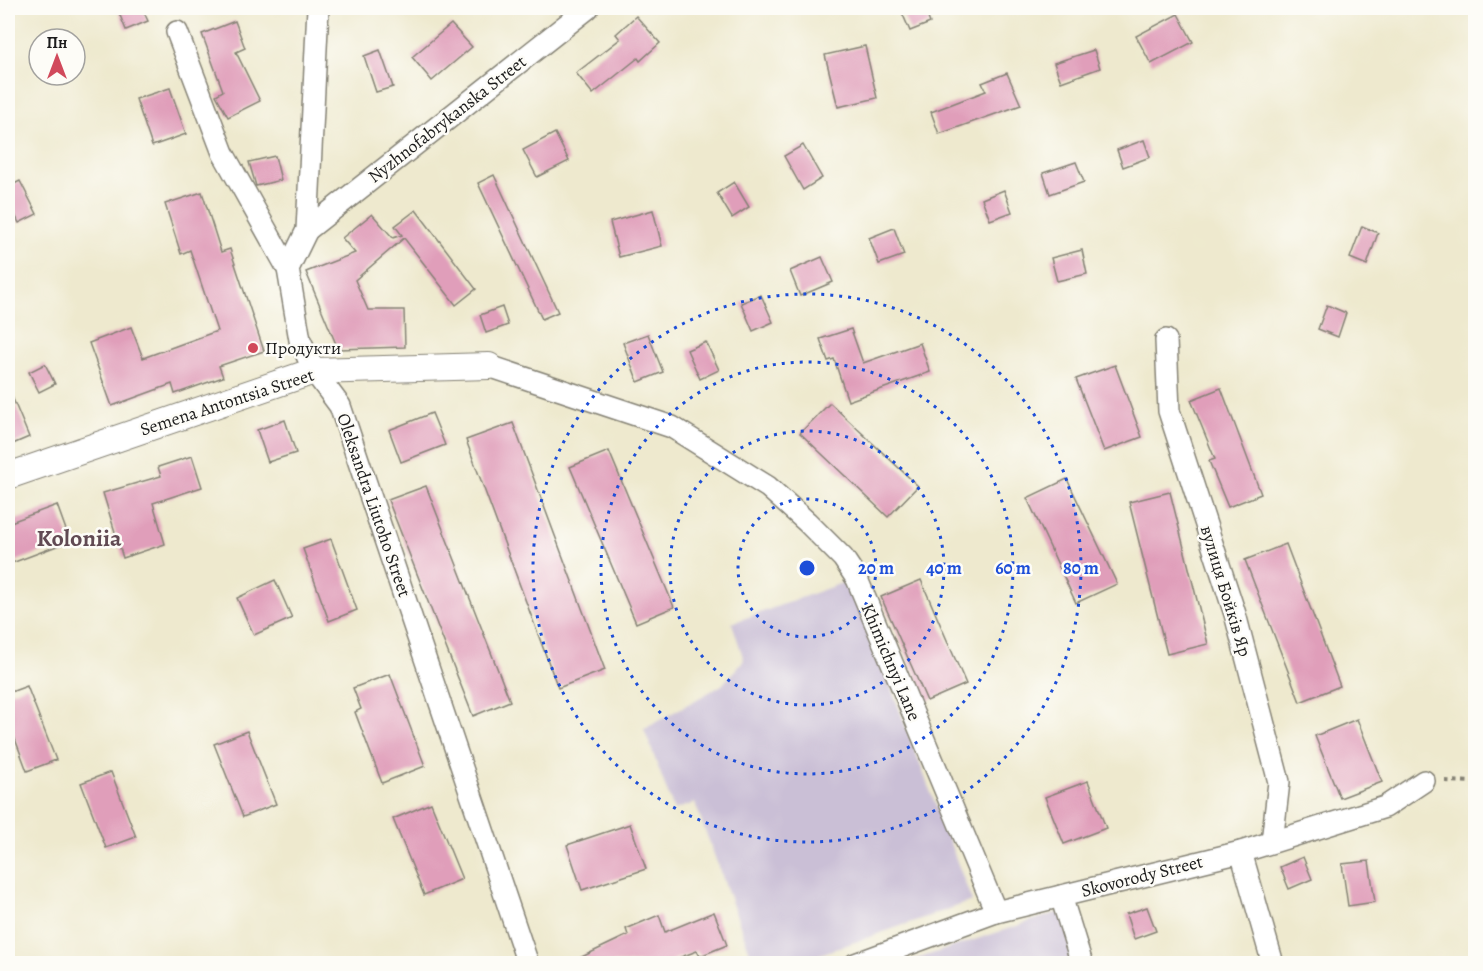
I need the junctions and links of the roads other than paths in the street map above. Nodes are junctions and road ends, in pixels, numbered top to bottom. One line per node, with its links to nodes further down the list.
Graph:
1 (318, 8): 4 (street)
2 (588, 8): 4 (street, Nyzhnofabrykanska Street)
3 (177, 32): 5 (street, Oleksandra Liutoho Street)
4 (307, 230): 5 (street)
5 (288, 269): 8 (street, Oleksandra Liutoho Street)
6 (1166, 340): 11 (street, вулиця Бойків Яр)
7 (489, 366): 8 (street, Semena Antontsia Street); 14 (street, Khimichnyi Lane)
8 (314, 370): 9 (street, Semena Antontsia Street); 15 (street, Oleksandra Liutoho Street)
9 (8, 476)
10 (1424, 781): 11 (street, Skovorody Street)
11 (1272, 842): 12 (street, Skovorody Street)
12 (1241, 852): 13 (street, Skovorody Street); 18 (street)
13 (1061, 896): 14 (street, Skovorody Street); 17 (street)
14 (996, 912): 16 (street, Skovorody Street)
15 (528, 963)
16 (855, 963)
17 (1082, 963)
18 (1273, 963)

